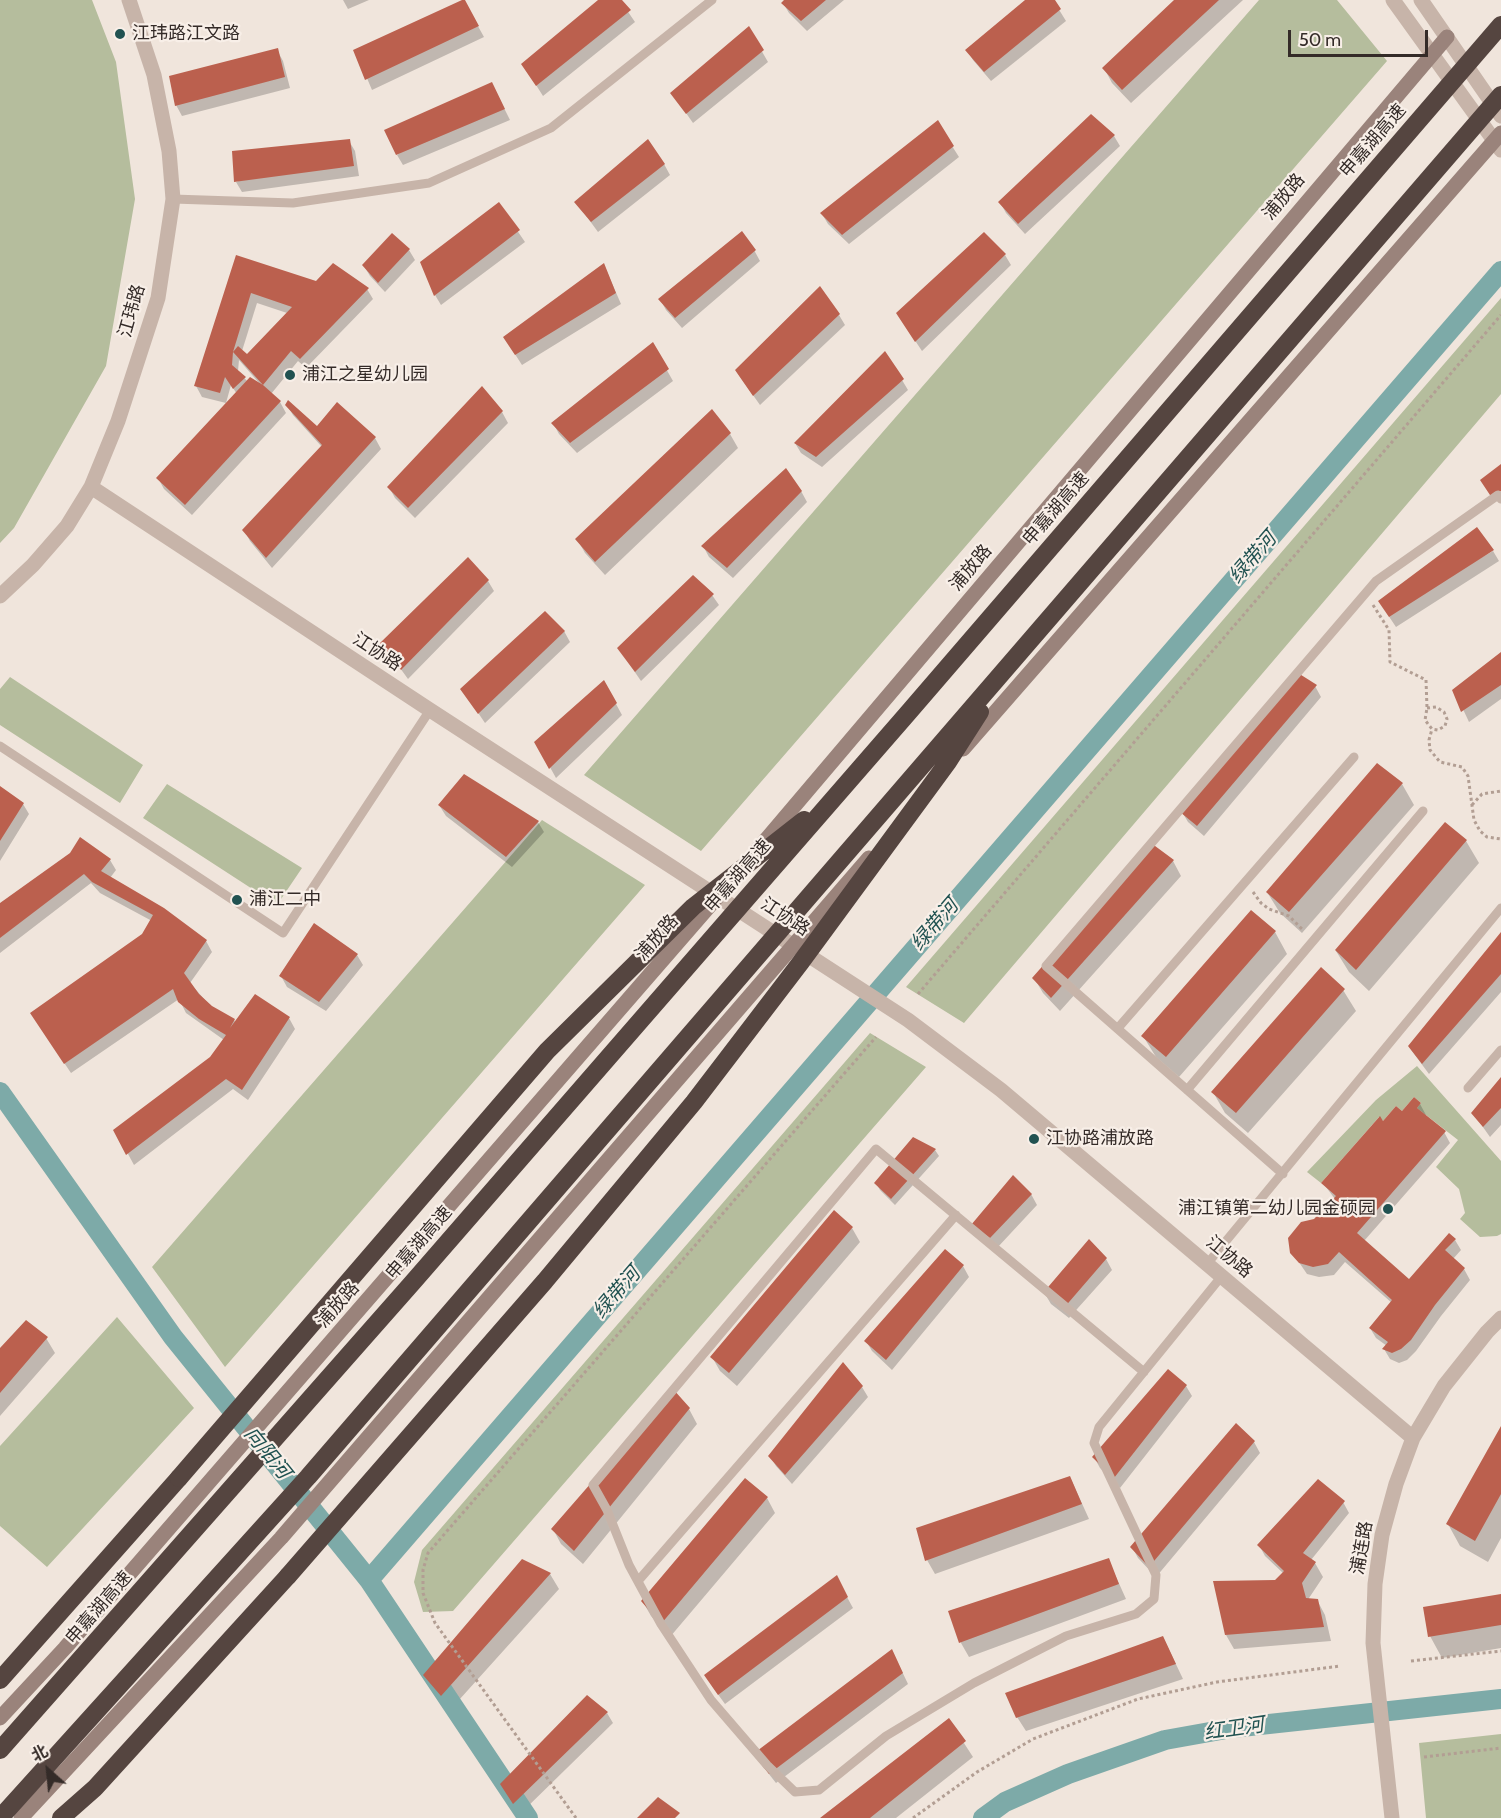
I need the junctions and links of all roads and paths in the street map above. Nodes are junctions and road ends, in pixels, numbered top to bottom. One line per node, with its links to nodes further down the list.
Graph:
1 (129, 0): 11 (street, 江玮路)
2 (712, 0): 11 (lane)
3 (1393, 0): 7 (street)
4 (1421, 0): 6 (street)
5 (1501, 25): 24 (highway, 申嘉湖高速, bridge)
6 (1447, 37): 7 (main road, 浦放路); 9 (street)
7 (1431, 53): 10 (street); 29 (main road, 浦放路)
8 (1501, 95): 17 (highway, bridge)
9 (1501, 116)
10 (1499, 142): 32 (main road)
11 (173, 199): 13 (street, 江玮路)
12 (1501, 315): 33 (path)
13 (91, 487): 16 (street, 江玮路); 19 (street, 江协路)
14 (1501, 499): 15 (lane)
15 (1365, 594): 18 (path); 34 (lane)
16 (0, 596)
17 (1018, 655): 55 (highway, bridge); 57 (highway, bridge)
18 (1427, 708): 20 (path); 20 (path)
19 (430, 710): 21 (lane); 29 (street, 江协路)
20 (1432, 729): 25 (path)
21 (0, 746)
22 (1354, 757): 28 (lane)
23 (1501, 791): 25 (path)
24 (838, 793): 50 (highway, bridge); 53 (highway, 申嘉湖高速, bridge)
25 (1472, 805): 27 (path)
26 (1423, 811): 31 (lane)
27 (1501, 839)
28 (1245, 882): 31 (path); 34 (lane)
29 (718, 897): 32 (street, 江协路); 51 (main road, 浦放路)
30 (1501, 909): 39 (lane)
31 (1313, 940): 38 (lane)
32 (793, 944): 41 (street, 江协路); 56 (main road)
33 (918, 994)
34 (1118, 1028): 38 (lane)
35 (876, 1037): 58 (path)
36 (1501, 1050): 37 (lane)
37 (1468, 1088)
38 (1187, 1090): 39 (lane)
39 (1283, 1174): 41 (lane)
40 (956, 1215): 44 (lane); 46 (lane); 46 (lane)
41 (1207, 1264): 42 (street, 江协路)
42 (1221, 1277): 44 (lane); 45 (street, 江协路)
43 (1501, 1318): 45 (street, 浦连路)
44 (1144, 1372): 46 (lane)
45 (1413, 1438): 60 (street, 浦连路)
46 (638, 1581)
47 (1501, 1651): 48 (path)
48 (1412, 1661)
49 (1340, 1666): 59 (path)
50 (0, 1680)
51 (0, 1718)
52 (1501, 1748): 54 (path)
53 (0, 1750)
54 (1424, 1756)
55 (0, 1818)
56 (21, 1818)
57 (61, 1818)
58 (576, 1818)
59 (912, 1818)
60 (1392, 1818)

